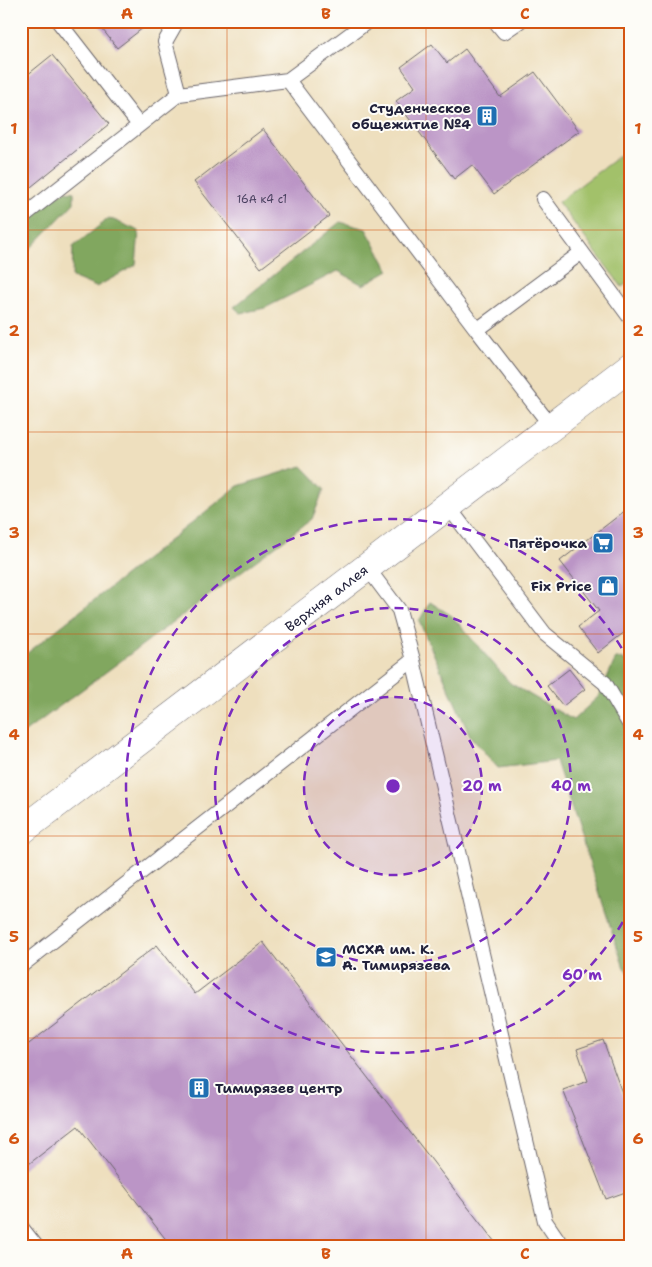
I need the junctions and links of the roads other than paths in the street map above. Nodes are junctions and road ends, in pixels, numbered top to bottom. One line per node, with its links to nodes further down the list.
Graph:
1 (58, 21): 8 (lane)
2 (177, 21): 7 (lane)
3 (368, 21): 6 (lane)
4 (495, 21): 5 (lane)
5 (520, 21)
6 (288, 80): 7 (lane); 13 (lane)
7 (179, 94): 8 (lane)
8 (139, 125): 10 (lane)
9 (543, 199): 11 (lane)
10 (21, 218)
11 (582, 252): 12 (lane); 13 (lane)
12 (631, 319)
13 (477, 330): 15 (lane)
14 (631, 366): 15 (street, Верхняя аллея)
15 (551, 426): 16 (street, Верхняя аллея)
16 (447, 505): 17 (street, Верхняя аллея); 19 (lane)
17 (366, 566): 18 (lane); 20 (street, Верхняя аллея)
18 (414, 660): 21 (lane); 24 (lane)
19 (631, 727)
20 (21, 831)
21 (21, 966)
22 (21, 1227): 23 (lane)
23 (36, 1246)
24 (562, 1246)

